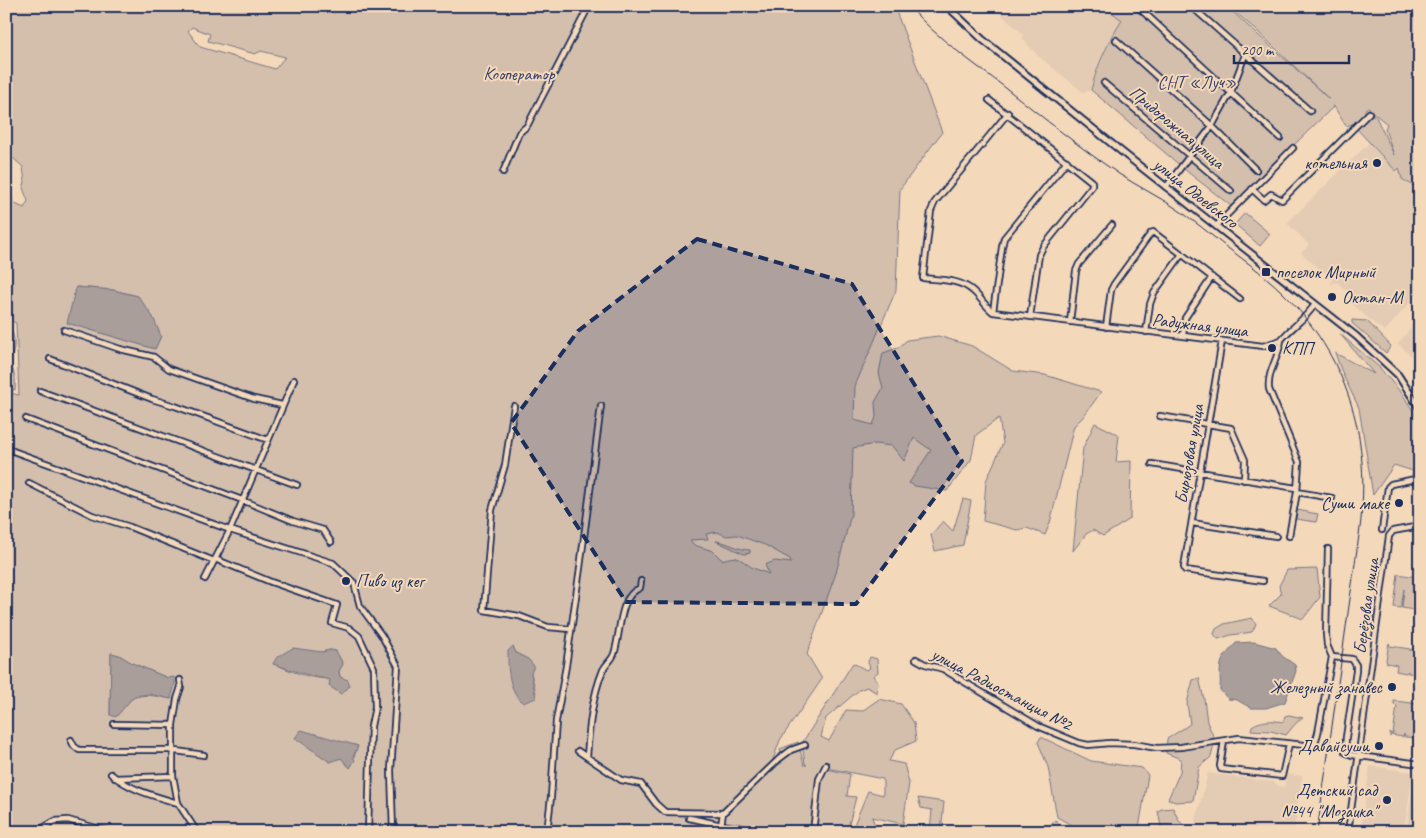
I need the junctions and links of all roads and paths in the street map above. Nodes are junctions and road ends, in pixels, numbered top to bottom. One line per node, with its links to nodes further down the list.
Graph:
1 (589, 6): 19 (street)
2 (947, 6): 20 (street, улица Одоевского)
3 (1137, 6): 8 (street)
4 (1191, 6): 6 (street)
5 (1116, 40): 13 (street)
6 (1245, 56): 8 (street); 10 (street)
7 (1104, 83): 16 (street, Придорожная улица)
8 (1231, 92): 13 (street); 14 (street)
9 (989, 100): 11 (street)
10 (1310, 111)
11 (1008, 113): 17 (street); 29 (street)
12 (1369, 113): 21 (street)
13 (1212, 126): 16 (street); 18 (street)
14 (1280, 138)
15 (1293, 148): 21 (street)
16 (1189, 155): 20 (street); 22 (street, Придорожная улица)
17 (1067, 161): 29 (street); 30 (street)
18 (1256, 170)
19 (504, 172)
20 (1166, 186): 24 (street, улица Одоевского)
21 (1252, 189): 24 (street)
22 (1231, 191)
23 (1112, 225): 31 (street)
24 (1216, 226): 28 (street, улица Одоевского)
25 (1182, 254): 26 (street); 32 (street); 34 (street)
26 (1212, 277): 27 (street); 35 (street)
27 (1240, 299)
28 (1315, 304): 36 (street); 44 (street, улица Одоевского)
29 (993, 312): 30 (street, Радужная улица)
30 (1030, 317): 31 (street, Радужная улица)
31 (1070, 322): 32 (street, Радужная улица)
32 (1106, 327): 34 (street, Радужная улица)
33 (64, 330): 41 (street)
34 (1146, 332): 35 (street, Радужная улица)
35 (1183, 336): 37 (street, Радужная улица)
36 (1281, 340): 37 (street, Радужная улица); 57 (street)
37 (1222, 342): 47 (street, Бирюзовая улица)
38 (50, 359): 48 (street)
39 (294, 380): 41 (street)
40 (40, 391): 51 (street)
41 (282, 405): 48 (street)
42 (514, 406): 72 (street)
43 (601, 406): 72 (street)
44 (1420, 409)
45 (1160, 416): 47 (street)
46 (26, 419): 59 (street)
47 (1208, 424): 52 (street, Бирюзовая улица); 54 (street)
48 (268, 440): 51 (street)
49 (6, 447): 62 (street)
50 (1152, 464): 52 (street)
51 (255, 469): 56 (street); 59 (street)
52 (1200, 472): 54 (street); 60 (street, Бирюзовая улица)
53 (1420, 478): 63 (street)
54 (1244, 480): 57 (street)
55 (29, 483): 68 (street)
56 (297, 485)
57 (1297, 490): 58 (street); 65 (street)
58 (1332, 498)
59 (242, 500): 62 (street); 66 (street)
60 (1192, 523): 64 (street); 71 (street, Бирюзовая улица)
61 (1420, 526): 85 (street, Берёзовая улица)
62 (230, 530): 68 (street); 100 (street)
63 (1382, 530)
64 (1276, 536)
65 (1289, 536)
66 (330, 542)
67 (1328, 549): 73 (street)
68 (214, 560): 69 (street); 99 (street)
69 (205, 579)
70 (641, 581): 86 (street)
71 (1263, 581)
72 (571, 629): 101 (street)
73 (1332, 656): 80 (street, улица Радиостанция №2); 85 (street)
74 (916, 659): 79 (street, улица Радиостанция №2)
75 (180, 680): 77 (street)
76 (114, 724): 77 (street)
77 (173, 725): 82 (street)
78 (71, 740): 82 (street)
79 (1224, 741): 80 (street, улица Радиостанция №2); 80 (street)
80 (1288, 744)
81 (805, 745): 93 (street)
82 (173, 750): 84 (street); 90 (street)
83 (578, 751): 86 (street)
84 (204, 755)
85 (1359, 756): 87 (street); 105 (street, Берёзовая улица)
86 (587, 757): 93 (street)
87 (1420, 764)
88 (826, 766): 104 (street)
89 (111, 774): 91 (street)
90 (172, 776): 91 (street); 92 (street)
91 (115, 778): 92 (street)
92 (178, 803): 98 (street)
93 (723, 813): 95 (street)
94 (689, 818): 95 (street)
95 (722, 825): 102 (street); 103 (street)
96 (36, 832): 97 (street)
97 (110, 832)
98 (196, 832)
99 (368, 832)
100 (393, 832)
101 (547, 832)
102 (720, 832)
103 (772, 832)
104 (813, 832)
105 (1348, 832)

